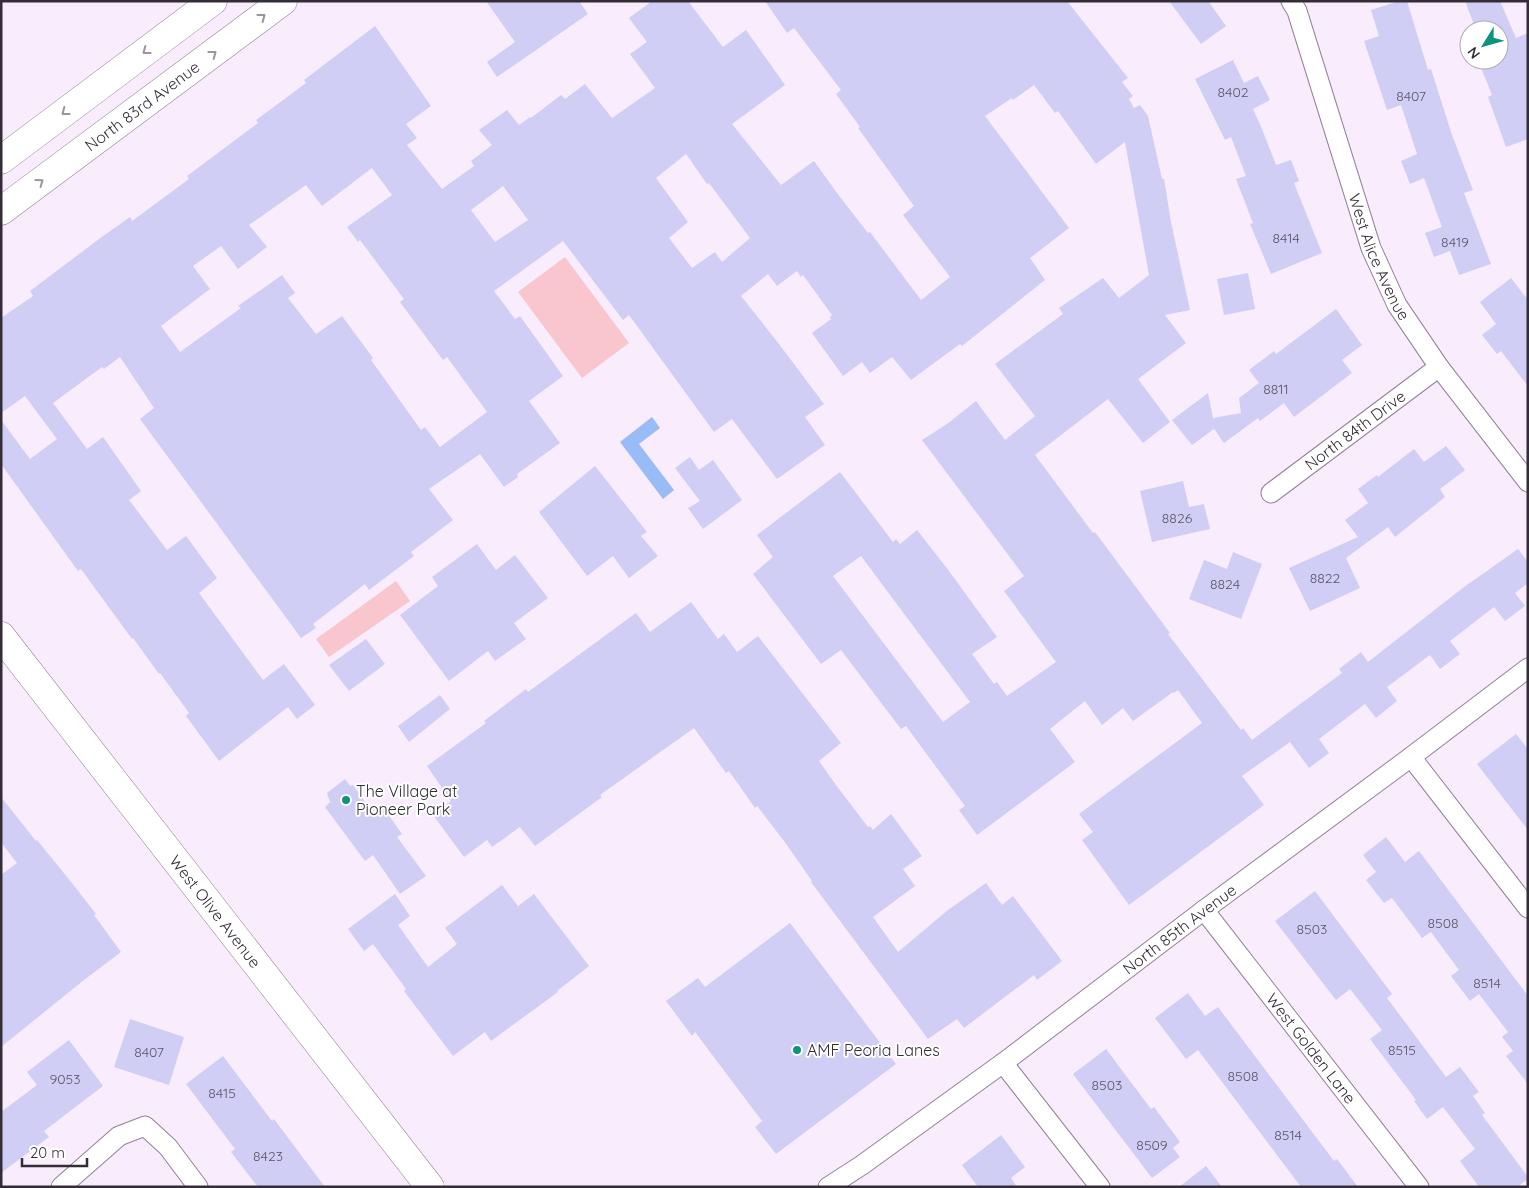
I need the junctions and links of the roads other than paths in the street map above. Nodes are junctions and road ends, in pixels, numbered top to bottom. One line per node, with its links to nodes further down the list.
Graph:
1 (213, 1): 4 (main road, one-way to 4)
2 (283, 1): 5 (main road, North 83rd Avenue, one-way to 2)
3 (1291, 1): 6 (street, West Alice Avenue)
4 (1, 160)
5 (1, 211)
6 (1440, 367): 7 (street, West Alice Avenue); 8 (street, North 84th Drive)
7 (1528, 482)
8 (1271, 492)
9 (1, 636): 17 (main road, West Olive Avenue)
10 (1528, 668): 11 (street, North 85th Avenue)
11 (1411, 757): 12 (street); 13 (street, North 85th Avenue)
12 (1528, 908)
13 (1204, 910): 14 (street, North 85th Avenue); 20 (street, West Golden Lane)
14 (1003, 1063): 18 (street, North 85th Avenue); 19 (street)
15 (61, 1187): 16 (street)
16 (198, 1187)
17 (430, 1187)
18 (828, 1187)
19 (1100, 1187)
20 (1419, 1187)

